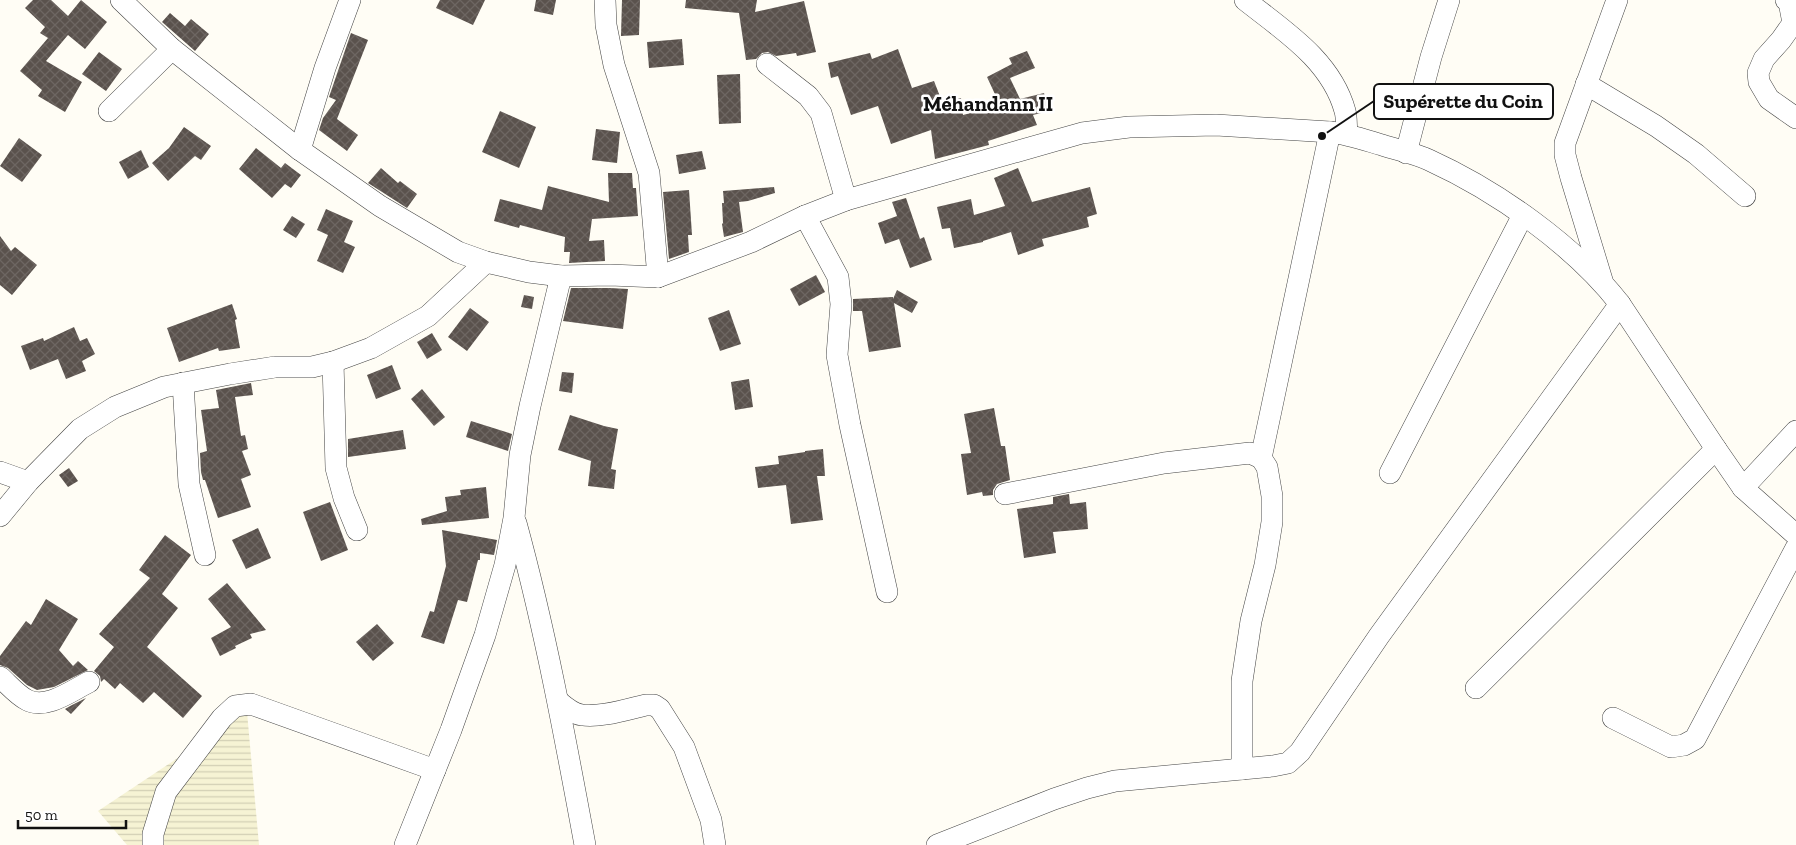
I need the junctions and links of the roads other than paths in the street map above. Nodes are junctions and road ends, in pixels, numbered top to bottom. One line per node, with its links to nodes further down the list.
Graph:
1 (121, 0): 8 (street)
2 (350, 0): 14 (street)
3 (605, 0): 22 (street)
4 (1245, 0): 13 (street)
5 (1449, 0): 15 (street)
6 (1617, 0): 10 (street)
7 (1786, 0): 12 (street)
8 (172, 49): 11 (street); 14 (street)
9 (767, 64): 17 (street)
10 (1586, 84): 16 (street); 23 (street)
11 (109, 111)
12 (1796, 118)
13 (1338, 133): 15 (street); 17 (street); 29 (street)
14 (300, 150): 20 (street)
15 (1406, 153): 18 (street)
16 (1745, 196)
17 (846, 200): 19 (street)
18 (1523, 215): 23 (street); 31 (street)
19 (805, 216): 22 (street); 41 (street)
20 (486, 262): 21 (street); 25 (street)
21 (561, 276): 22 (street); 36 (street)
22 (658, 277)
23 (1603, 282): 24 (street)
24 (1620, 304): 28 (street); 47 (street)
25 (333, 362): 26 (street); 37 (street)
26 (184, 383): 32 (street); 40 (street)
27 (1796, 431): 33 (street)
28 (1716, 450): 33 (street); 44 (street)
29 (1261, 458): 34 (street); 47 (street)
30 (0, 472): 32 (street)
31 (1390, 473)
32 (28, 482): 35 (street)
33 (1744, 488): 38 (street)
34 (1005, 494)
35 (0, 516)
36 (514, 518): 45 (street); 48 (street)
37 (357, 530)
38 (1796, 535)
39 (1796, 548): 46 (street)
40 (205, 555)
41 (887, 592)
42 (0, 677): 43 (street)
43 (89, 682)
44 (1476, 688)
45 (558, 701): 51 (street); 52 (street)
46 (1613, 718)
47 (1242, 769): 53 (street)
48 (435, 770): 49 (street); 50 (street)
49 (153, 845)
50 (405, 845)
51 (586, 845)
52 (715, 845)
53 (937, 845)

